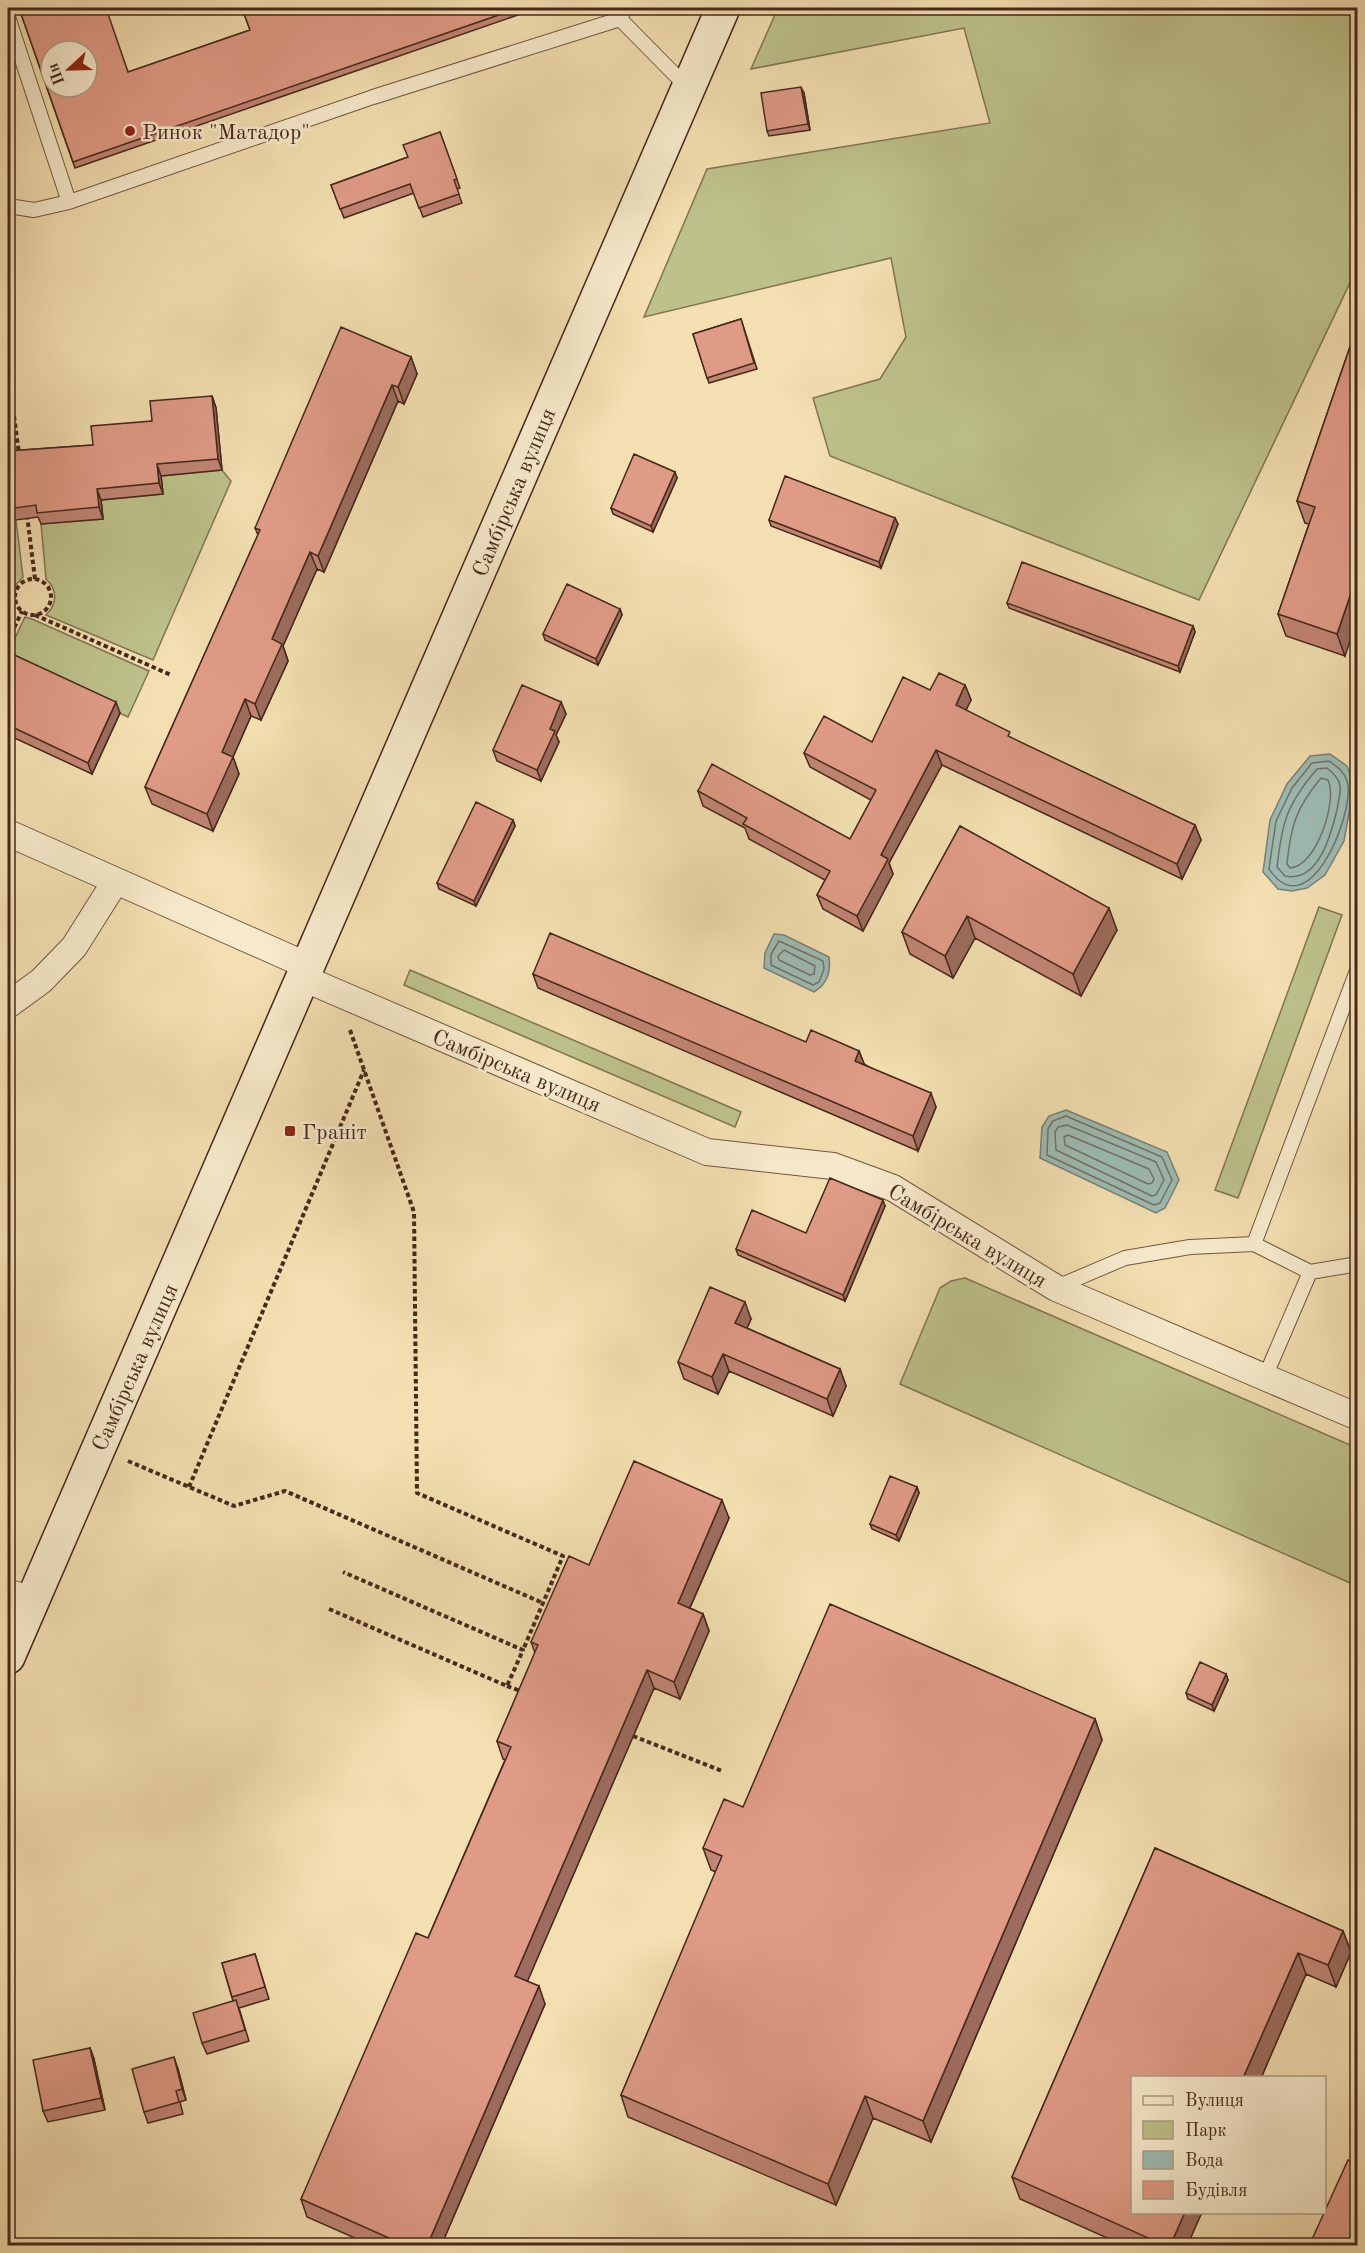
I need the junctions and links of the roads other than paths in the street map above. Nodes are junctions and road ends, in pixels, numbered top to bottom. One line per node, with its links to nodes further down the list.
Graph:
1 (723, 8): 4 (main road, Самбірська вулиця)
2 (622, 13): 4 (lane); 5 (lane)
3 (8, 17): 5 (lane)
4 (688, 88): 10 (main road, Самбірська вулиця)
5 (69, 202): 6 (lane)
6 (8, 206)
7 (8, 833): 8 (street)
8 (116, 882): 10 (street); 11 (street)
9 (1358, 968): 12 (lane)
10 (305, 972): 15 (street, Самбірська вулиця); 18 (main road, Самбірська вулиця)
11 (8, 1005)
12 (1254, 1244): 14 (lane); 15 (lane)
13 (1358, 1264): 14 (lane)
14 (1310, 1272): 16 (lane)
15 (1056, 1288): 16 (street, Самбірська вулиця)
16 (1264, 1377): 17 (street, Самбірська вулиця)
17 (1358, 1417)
18 (20, 1596): 19 (main road, Самбірська вулиця)
19 (8, 1658)

